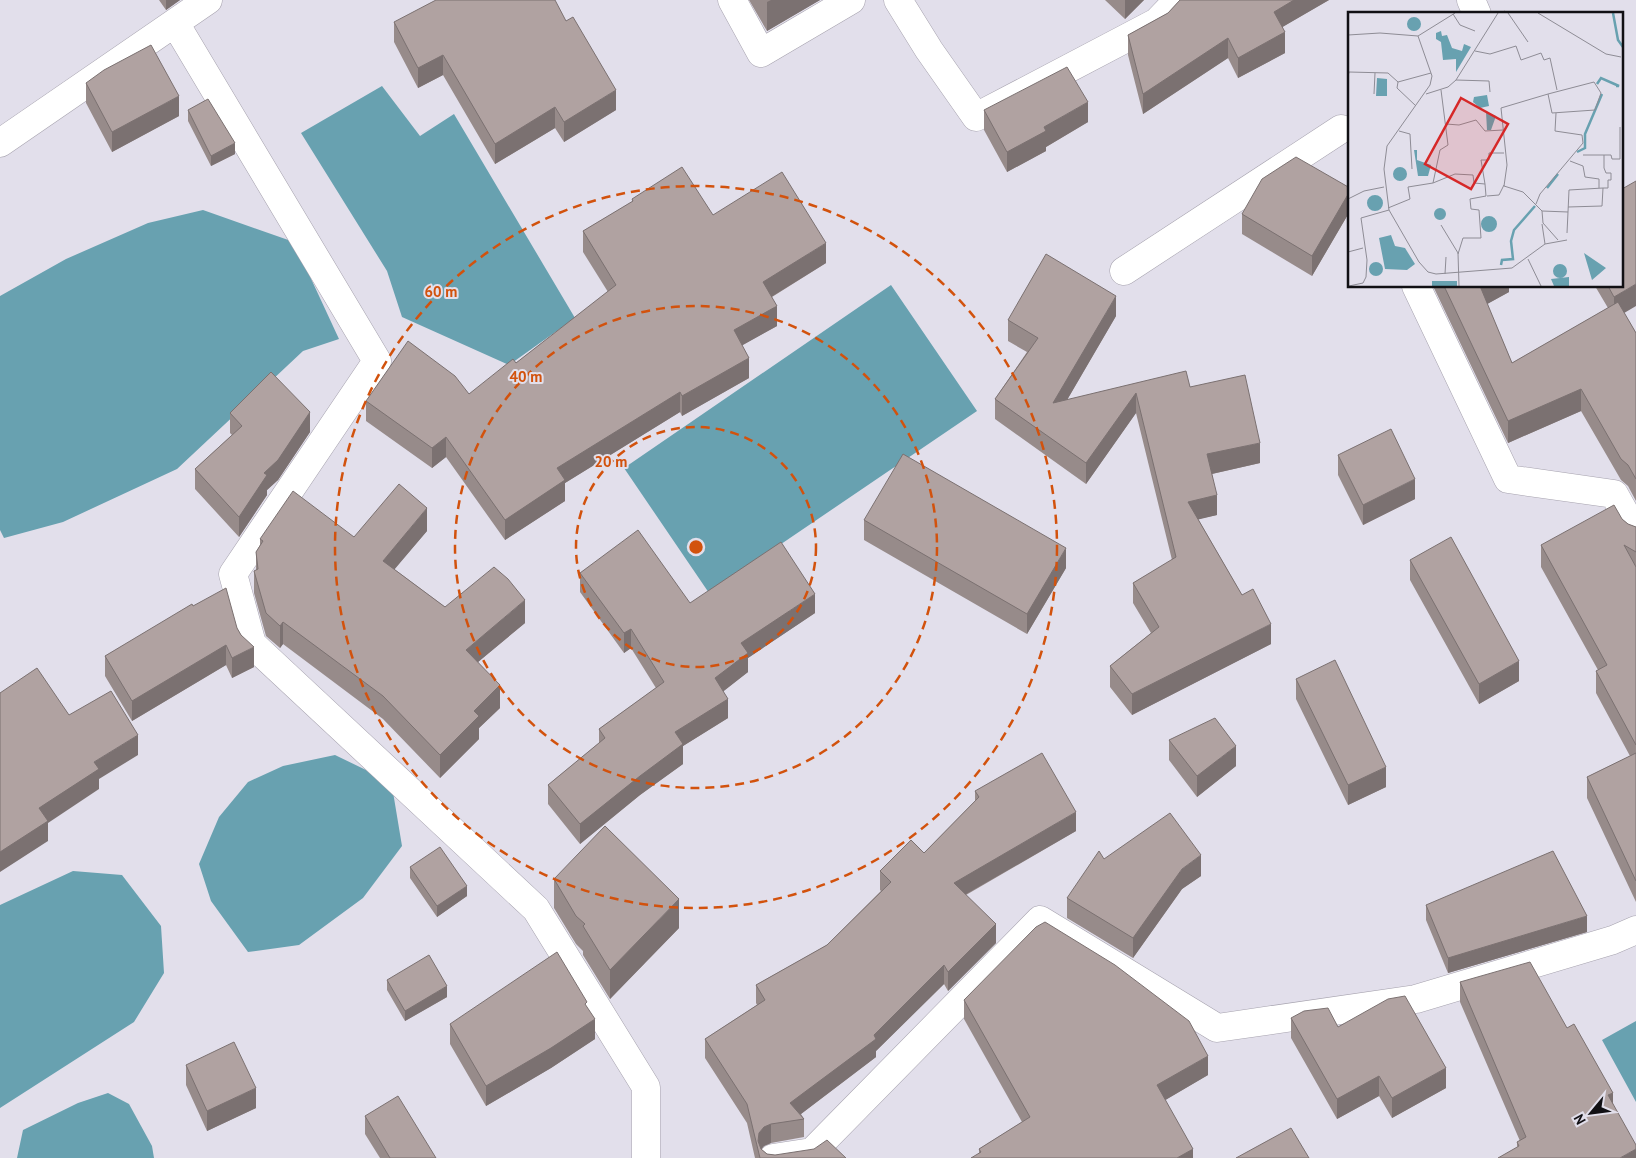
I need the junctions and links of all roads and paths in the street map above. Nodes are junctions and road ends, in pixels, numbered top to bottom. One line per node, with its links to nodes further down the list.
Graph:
1 (208, 0): 8 (street)
2 (732, 0): 3 (street)
3 (851, 0)
4 (898, 0): 5 (street)
5 (1178, 0)
6 (1471, 0): 7 (street)
7 (1476, 12)
8 (175, 23): 10 (street); 15 (street)
9 (1347, 133): 11 (street)
10 (0, 143)
11 (1124, 271)
12 (1417, 288): 13 (street)
13 (1636, 533)
14 (1636, 930): 16 (street)
15 (646, 1158)
16 (773, 1158)

